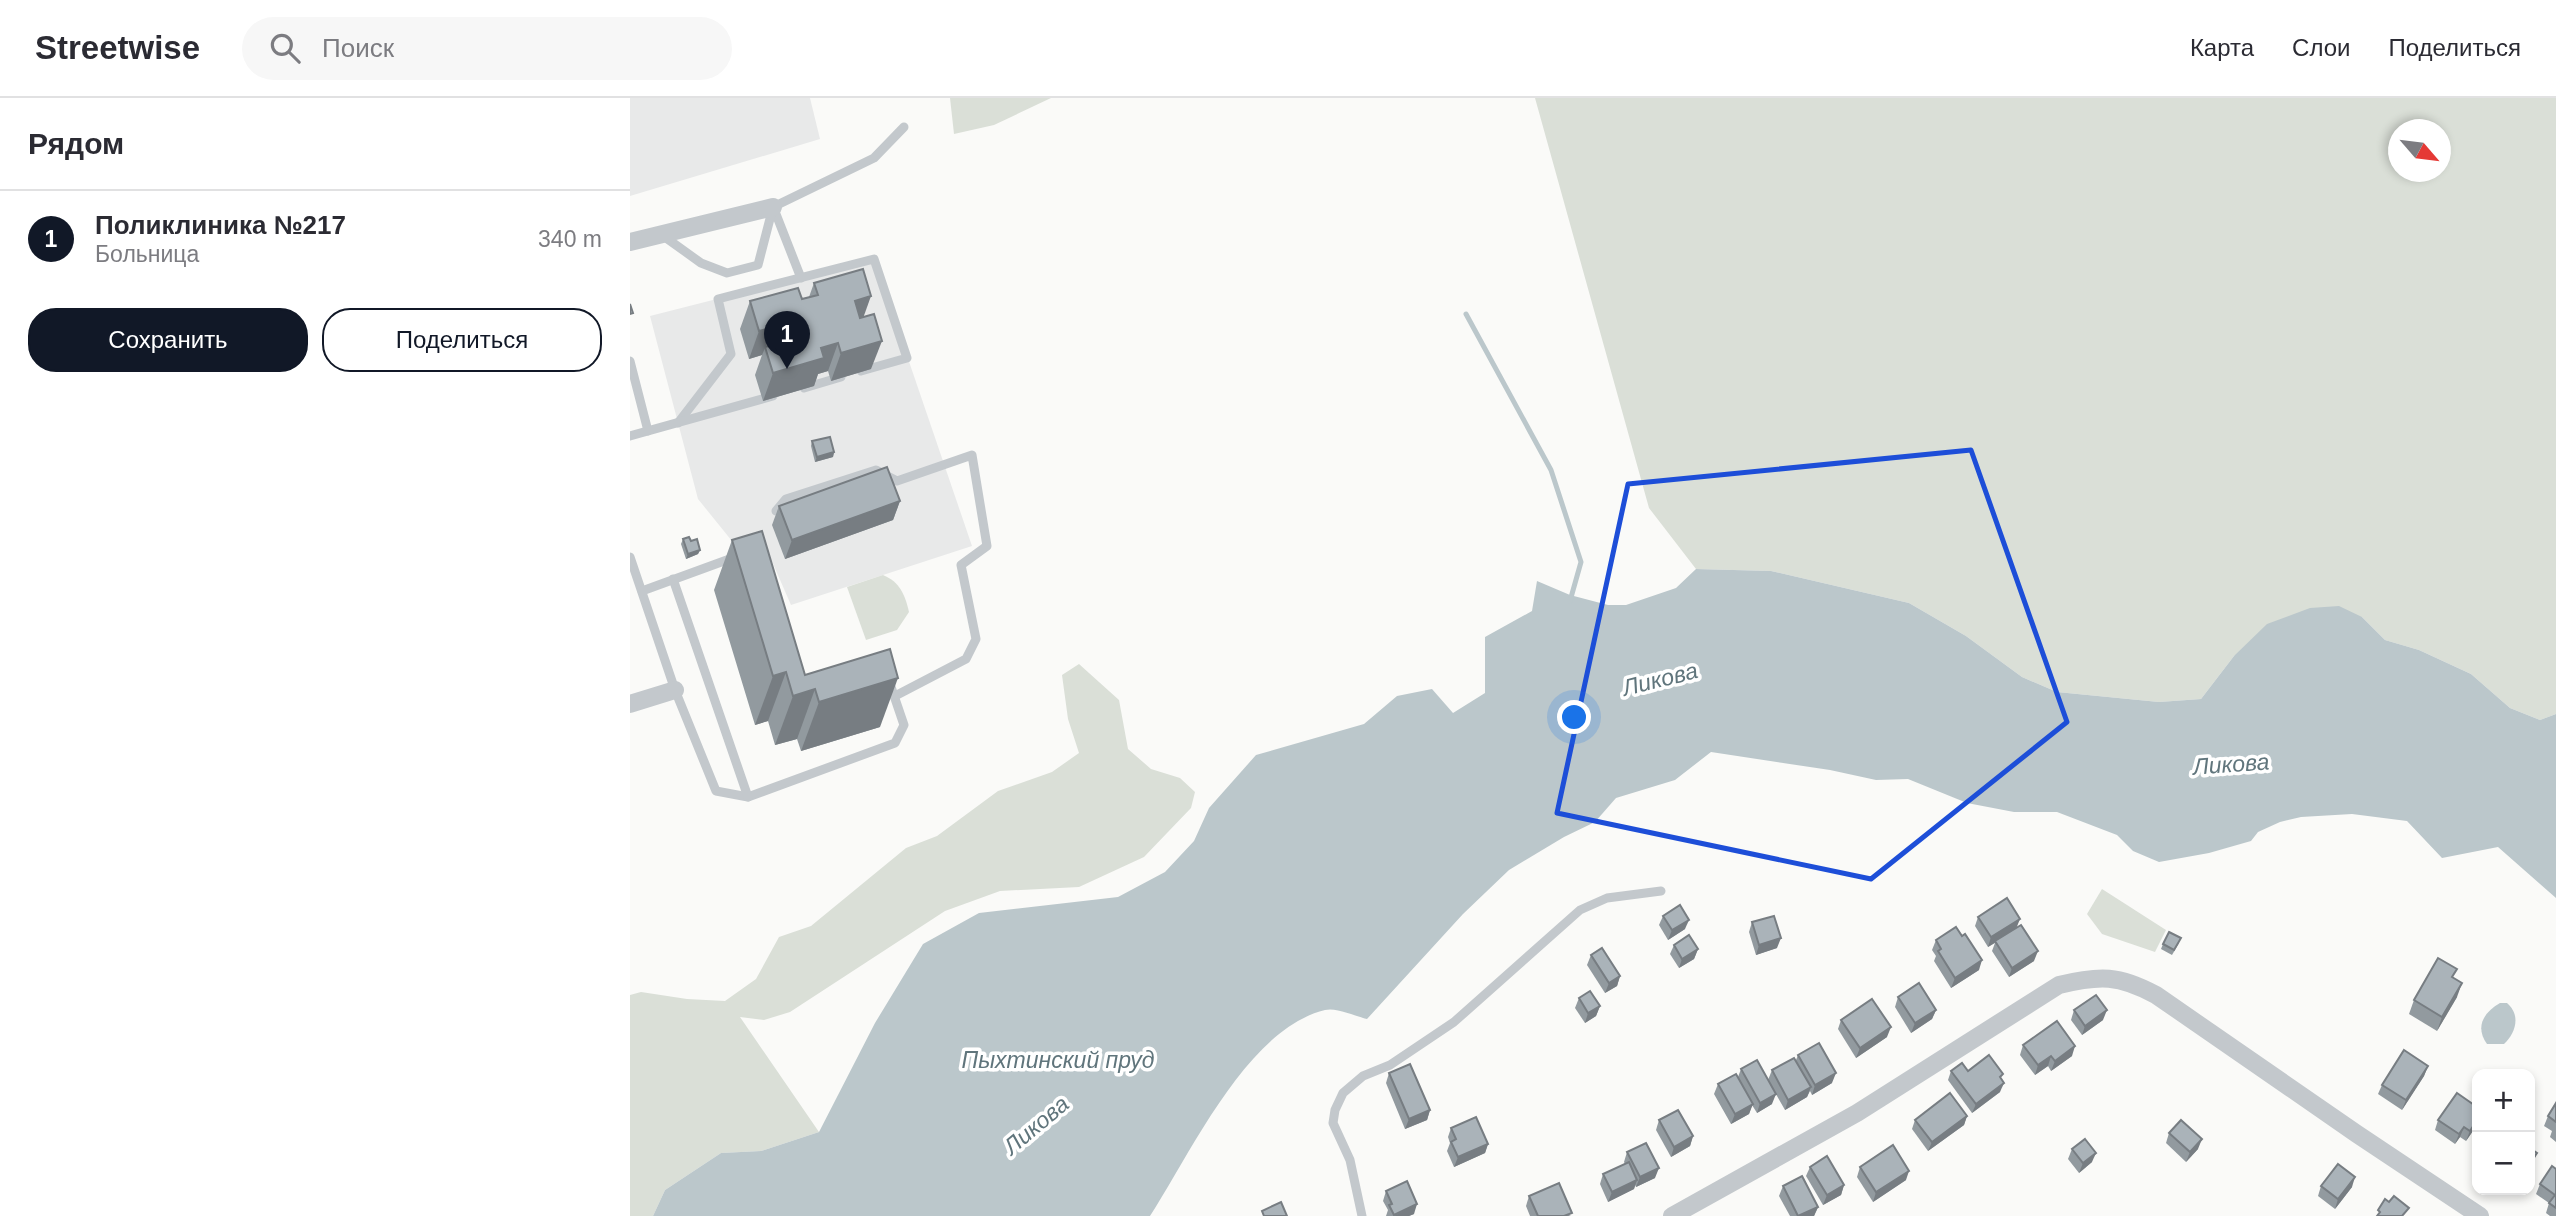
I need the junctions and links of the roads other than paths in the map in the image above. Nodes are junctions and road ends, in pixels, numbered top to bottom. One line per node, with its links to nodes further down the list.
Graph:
1 (904, 127): 2 (lane)
2 (773, 207): 3 (street); 3 (lane); 5 (lane)
3 (662, 235): 4 (street)
4 (630, 242)
5 (801, 278): 7 (lane); 9 (lane)
6 (630, 361): 10 (lane)
7 (793, 391)
8 (780, 394): 9 (lane)
9 (678, 423): 10 (lane)
10 (648, 431): 11 (lane)
11 (630, 436)
12 (776, 511): 19 (lane)
13 (630, 558): 16 (lane)
14 (744, 560): 15 (lane)
15 (673, 579): 16 (lane); 21 (lane)
16 (642, 590): 18 (lane)
17 (881, 672): 19 (lane)
18 (675, 690): 20 (street); 21 (lane)
19 (895, 696): 21 (lane)
20 (630, 704)
21 (748, 797)
22 (1661, 891): 23 (lane)
23 (1362, 1216)
24 (1672, 1216): 25 (street)
25 (2480, 1216)

